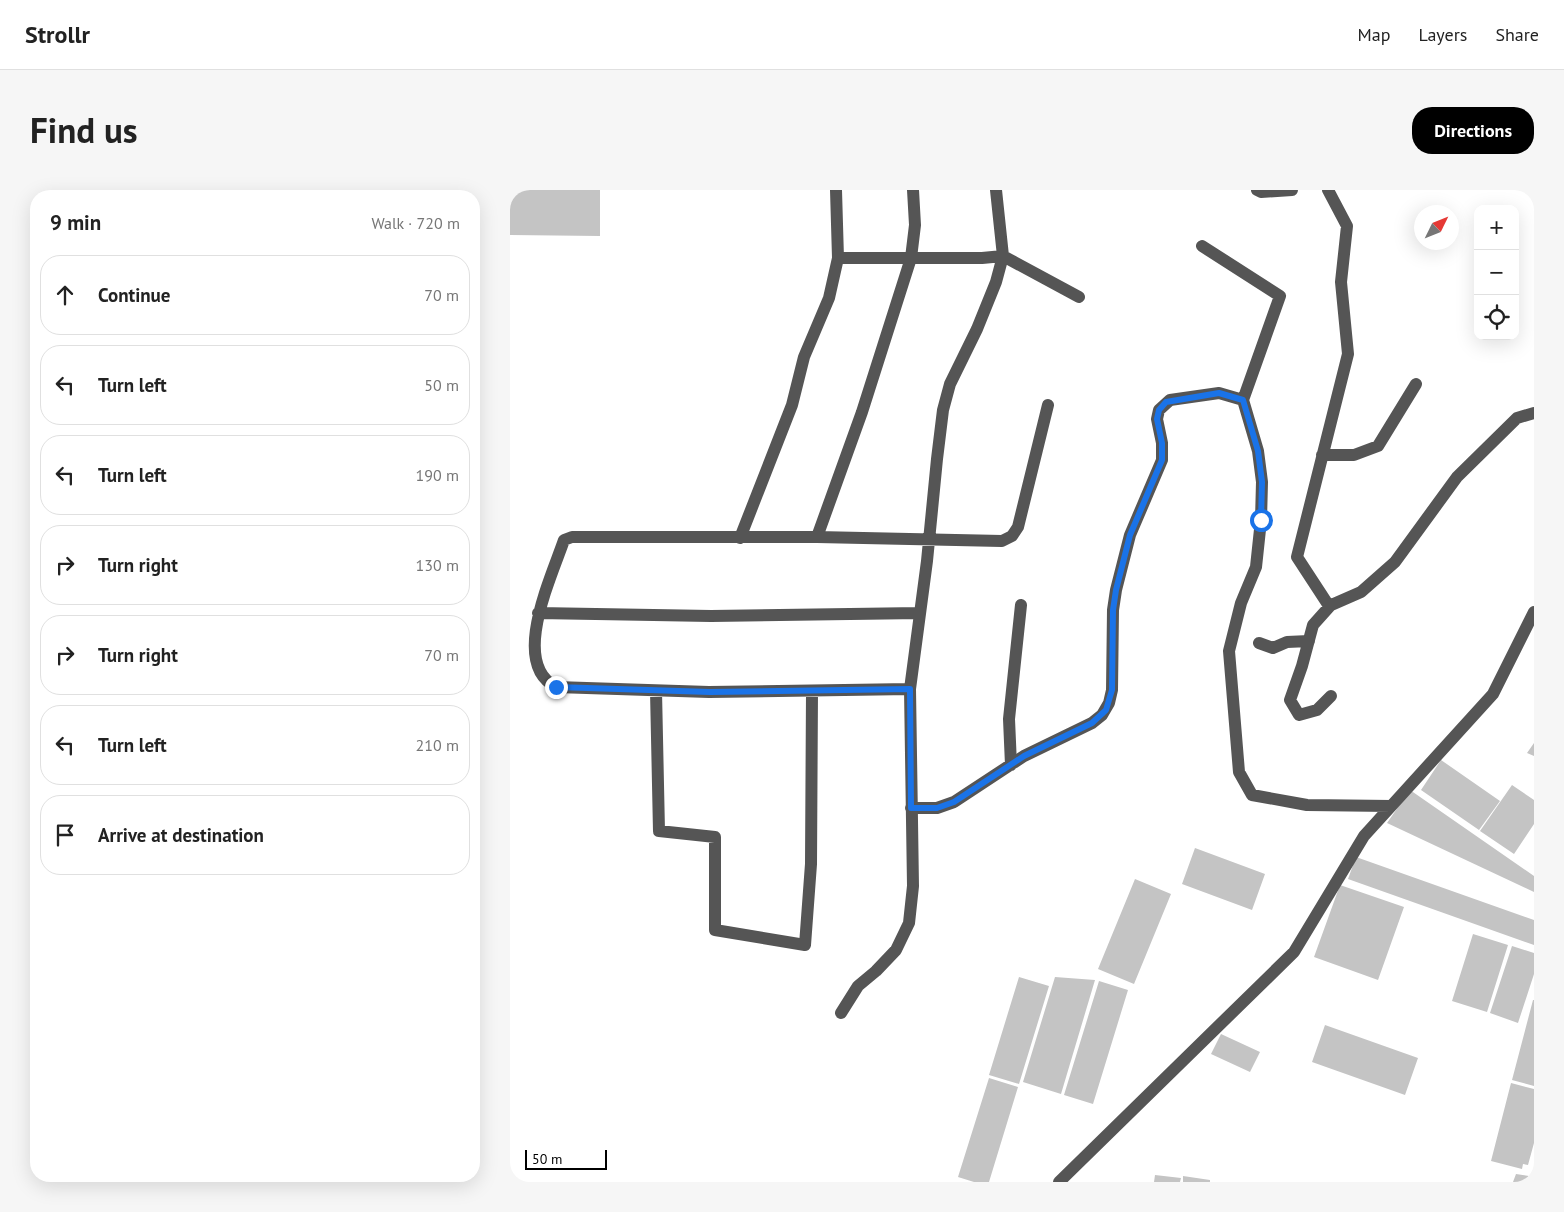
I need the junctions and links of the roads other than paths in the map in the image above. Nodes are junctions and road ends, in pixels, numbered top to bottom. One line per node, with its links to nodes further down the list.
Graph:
1 (836, 190): 9 (street)
2 (913, 190): 10 (street)
3 (996, 190): 8 (street)
4 (1257, 190): 5 (street)
5 (1292, 190)
6 (1328, 190): 16 (street)
7 (1202, 246): 13 (street)
8 (1003, 256): 10 (street); 11 (street); 19 (street)
9 (838, 258): 10 (street); 18 (street)
10 (911, 258): 17 (street)
11 (1079, 297)
12 (1416, 384): 16 (street)
13 (1243, 400): 31 (street); 32 (street)
14 (1048, 405): 19 (street)
15 (1534, 413): 21 (street)
16 (1322, 455): 21 (street)
17 (817, 537): 18 (street); 19 (street)
18 (740, 538): 23 (street)
19 (930, 539): 24 (street)
20 (1021, 605): 31 (street)
21 (1330, 606): 25 (street)
22 (1534, 612): 32 (street)
23 (538, 613): 24 (street); 28 (street)
24 (920, 613): 27 (street)
25 (1309, 641): 26 (street); 30 (street)
26 (1259, 642)
27 (910, 689): 29 (street); 33 (street)
28 (656, 690): 29 (street); 29 (street)
29 (812, 692)
30 (1331, 696)
31 (1011, 765): 33 (street)
32 (1391, 806): 35 (street)
33 (911, 808): 34 (street)
34 (841, 1013)
35 (1059, 1182)

